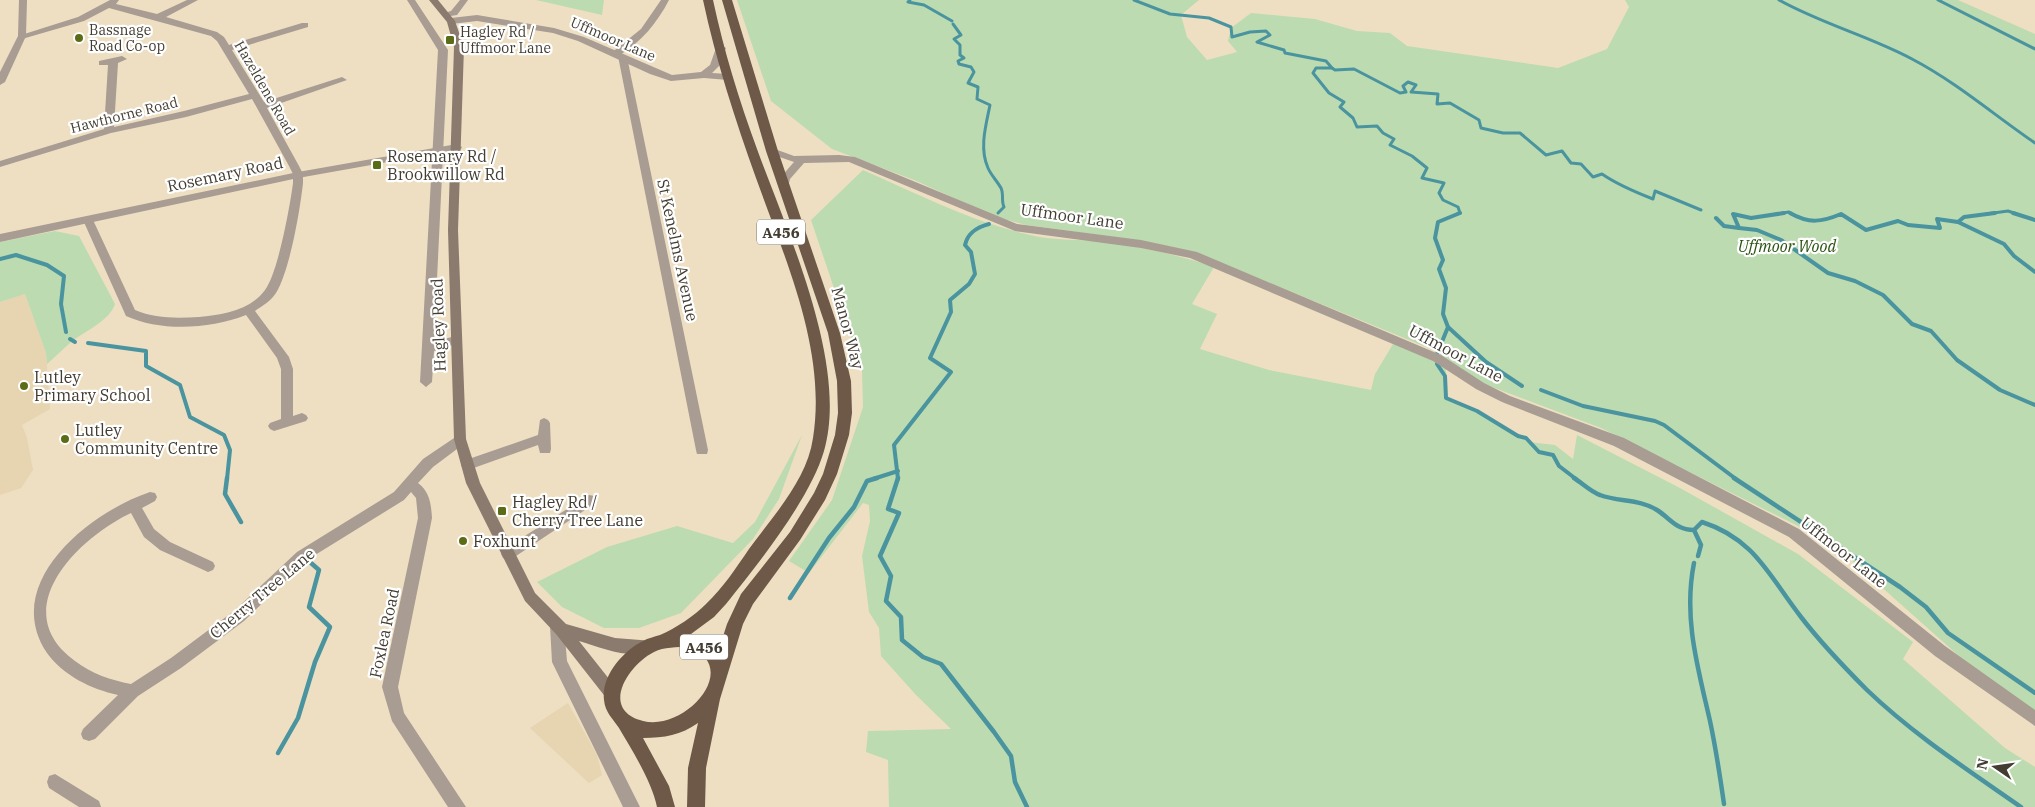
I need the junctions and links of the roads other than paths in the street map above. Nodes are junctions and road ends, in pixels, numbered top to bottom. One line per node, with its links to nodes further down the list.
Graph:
1 (23, 0): 13 (street)
2 (194, 0): 10 (street)
3 (411, 0): 26 (street, Hagley Road)
4 (433, 0): 11 (main road, Hagley Road)
5 (464, 0): 11 (street)
6 (665, 0): 16 (street)
7 (708, 0): 15 (highway, A456)
8 (727, 0): 27 (highway, Manor Way / A456)
9 (113, 3): 10 (street, Hazeldene Road); 13 (street)
10 (158, 17): 14 (street, Hazeldene Road)
11 (449, 18): 16 (street, Uffmoor Lane); 25 (main road, Hagley Road)
12 (309, 23): 14 (street)
13 (22, 36): 21 (street)
14 (226, 48): 22 (street, Hazeldene Road)
15 (721, 48): 18 (street); 19 (highway, A456)
16 (618, 55): 18 (street, Uffmoor Lane); 43 (street, St Kenelms Avenue)
17 (102, 63): 24 (street)
18 (704, 75): 19 (street, Uffmoor Lane)
19 (728, 77): 52 (highway, A456)
20 (346, 79): 23 (street)
21 (0, 82)
22 (255, 95): 23 (street, Hazeldene Road); 24 (street, Hawthorne Road)
23 (262, 106): 30 (street, Hazeldene Road)
24 (109, 131): 29 (street, Hawthorne Road)
25 (457, 147): 26 (street, Rosemary Road); 35 (main road, Hagley Road)
26 (437, 150): 30 (street, Rosemary Road); 36 (street, Hagley Road)
27 (772, 151): 28 (street, Uffmoor Lane); 31 (highway, Manor Way / A456)
28 (800, 162): 31 (street); 58 (street, Uffmoor Lane)
29 (0, 164)
30 (298, 175): 32 (street, Rosemary Road); 34 (street)
31 (784, 185): 54 (highway, Manor Way / A456)
32 (88, 220): 33 (street, Rosemary Road); 34 (street)
33 (0, 238)
34 (248, 310): 39 (street)
35 (455, 340): 36 (street); 42 (main road, Hagley Road)
36 (428, 348): 37 (street, Hagley Road)
37 (426, 382)
38 (302, 418): 39 (street)
39 (287, 420): 41 (street)
40 (544, 423): 44 (street)
41 (274, 426)
42 (460, 440): 44 (main road, Hagley Road); 45 (street, Cherry Tree Lane)
43 (702, 450)
44 (468, 465): 49 (main road, Hagley Road)
45 (410, 485): 55 (street, Cherry Tree Lane); 63 (street, Foxlea Road)
46 (150, 497): 48 (street)
47 (589, 500): 49 (street)
48 (134, 506): 50 (street); 55 (street)
49 (508, 554): 51 (main road, Hagley Road)
50 (208, 566)
51 (559, 628): 53 (main road, Hagley Road); 56 (main road, Hagley Road); 64 (street)
52 (664, 641): 53 (highway, A456); 54 (highway, A456)
53 (648, 646): 56 (highway, A456)
54 (719, 676): 57 (highway, A456)
55 (133, 691): 60 (street, Cherry Tree Lane)
56 (612, 694): 59 (highway)
57 (712, 699): 59 (highway, A456); 66 (highway, A456)
58 (2035, 719)
59 (624, 720): 65 (highway)
60 (89, 734)
61 (55, 782): 62 (street)
62 (93, 807)
63 (458, 807)
64 (632, 807)
65 (666, 807)
66 (696, 807)

